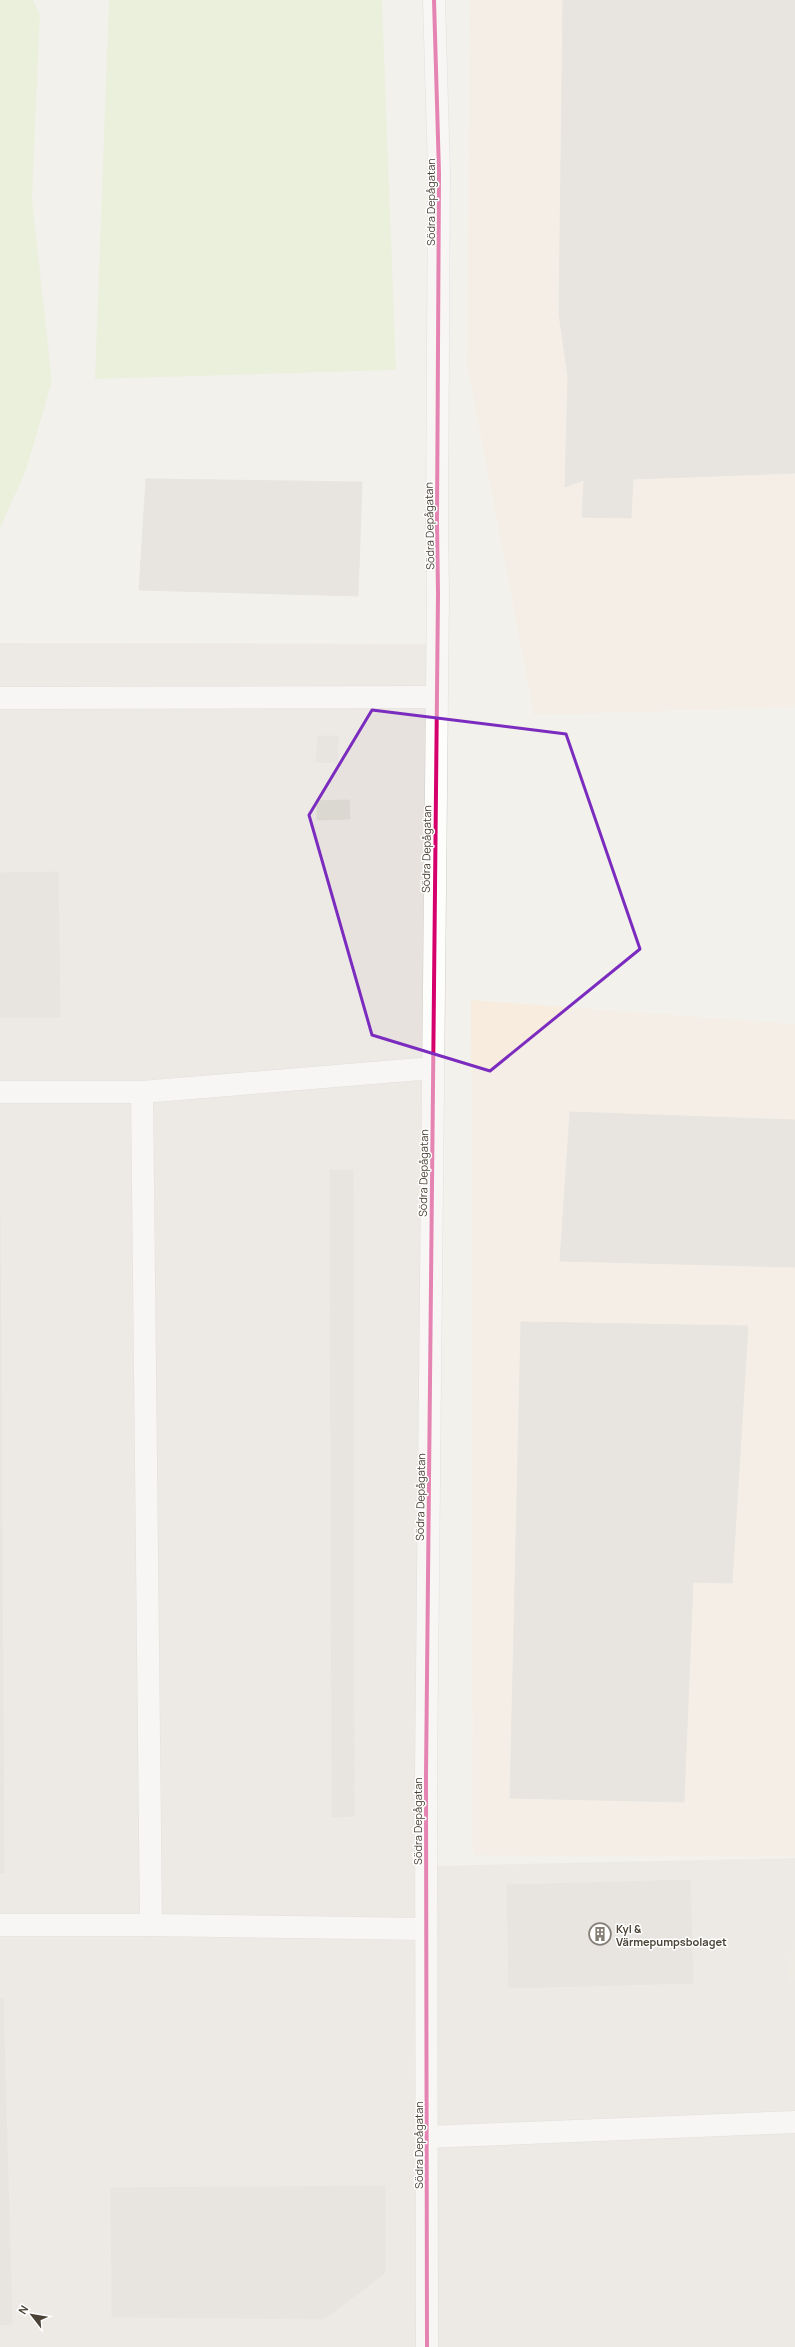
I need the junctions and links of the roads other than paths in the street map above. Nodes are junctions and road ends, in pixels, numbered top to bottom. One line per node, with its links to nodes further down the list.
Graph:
1 (434, 0): 2 (street, Södra Depågatan)
2 (436, 697): 3 (street); 4 (street, Södra Depågatan)
3 (0, 698)
4 (433, 1068): 6 (street); 9 (street, Södra Depågatan)
5 (0, 1092): 6 (street)
6 (142, 1092): 7 (street)
7 (151, 1925): 8 (street); 9 (street)
8 (0, 1926)
9 (426, 1929): 11 (street, Södra Depågatan)
10 (795, 2122): 11 (street)
11 (427, 2137): 12 (street, Södra Depågatan)
12 (428, 2347)

